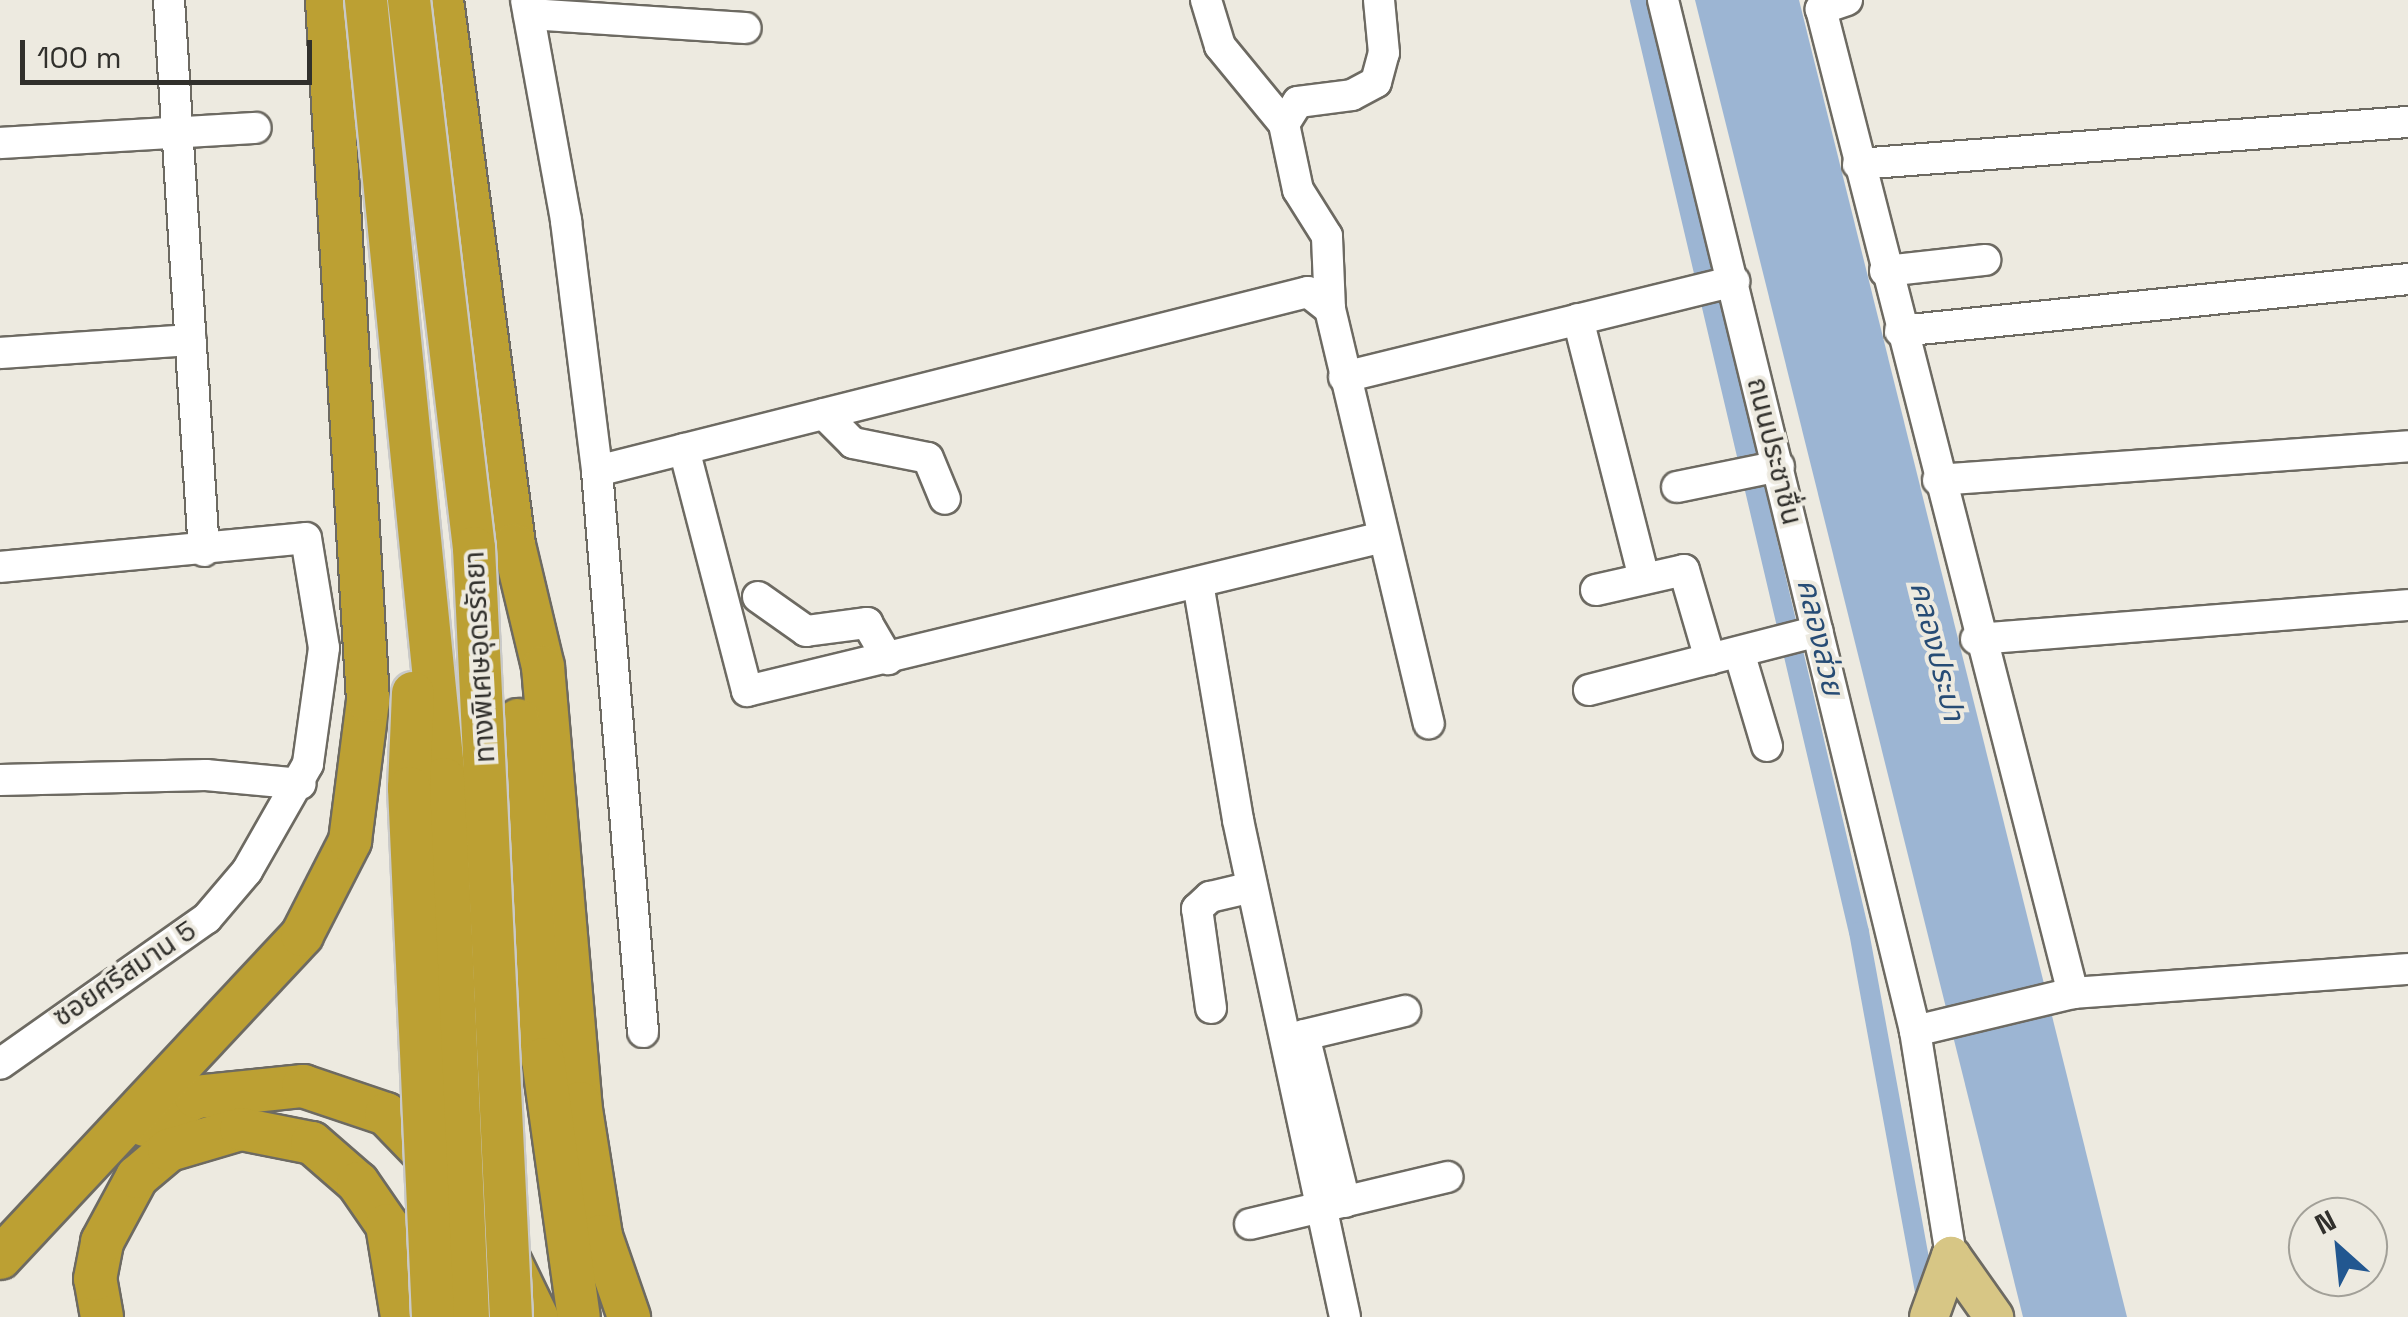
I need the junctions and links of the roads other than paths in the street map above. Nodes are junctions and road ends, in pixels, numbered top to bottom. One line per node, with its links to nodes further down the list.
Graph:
1 (169, 0): 15 (street)
2 (326, 0): 63 (highway)
3 (366, 0): 39 (highway, ทางพิเศษอุดรรัถยา, bridge)
4 (409, 0): 73 (highway, ทางพิเศษอุดรรัถยา, bridge)
5 (442, 0): 37 (highway)
6 (1206, 0): 13 (street)
7 (1379, 0): 13 (street)
8 (1663, 0): 21 (street, ถนนประชาชื่น)
9 (1847, 0): 17 (street)
10 (528, 7): 11 (street); 32 (street)
11 (746, 28)
12 (2408, 122): 17 (street)
13 (1284, 124): 22 (street)
14 (256, 128): 15 (street)
15 (179, 133): 16 (street); 25 (street)
16 (0, 143)
17 (1858, 164): 19 (street)
18 (1985, 260): 19 (street)
19 (1885, 272): 24 (street)
20 (2408, 279): 24 (street)
21 (1719, 284): 23 (street); 31 (street, ถนนประชาชื่น)
22 (1330, 309): 27 (street); 28 (street)
23 (1578, 319): 27 (street); 41 (street)
24 (1900, 331): 33 (street)
25 (191, 340): 26 (street); 38 (street)
26 (0, 353)
27 (1344, 376): 36 (street)
28 (824, 414): 30 (street); 35 (street)
29 (2408, 446): 33 (street)
30 (684, 449): 32 (street); 49 (street)
31 (1763, 468): 34 (street); 46 (street, ถนนประชาชื่น)
32 (597, 471): 61 (street)
33 (1938, 480): 47 (street)
34 (1677, 488)
35 (945, 499)
36 (1383, 537): 42 (street); 51 (street)
37 (514, 545): 75 (highway); 76 (highway)
38 (204, 551): 40 (street); 54 (street, ซอยศรีสมาน 5)
39 (418, 552): 71 (highway, bridge); 72 (highway, ทางพิเศษอุดรรัถยา, bridge)
40 (0, 567)
41 (1644, 578): 43 (street); 48 (street)
42 (1198, 582): 49 (street); 55 (street)
43 (1596, 590)
44 (758, 597): 49 (street)
45 (2408, 605): 47 (street)
46 (1802, 636): 48 (street); 60 (street, ถนนประชาชื่น)
47 (1976, 639): 57 (street)
48 (1725, 655): 50 (street); 52 (street)
49 (888, 659)
50 (1589, 690)
51 (1429, 723)
52 (1767, 746)
53 (0, 780): 54 (street)
54 (301, 784): 62 (street, ซอยศรีสมาน 5)
55 (1252, 887): 58 (street); 65 (street)
56 (2408, 969): 57 (street)
57 (2062, 995): 60 (street)
58 (1211, 1008)
59 (1405, 1011): 65 (street)
60 (1915, 1031): 67 (street, ถนนประชาชื่น)
61 (643, 1032)
62 (0, 1064)
63 (118, 1139): 68 (highway); 74 (highway, bridge)
64 (1447, 1177): 65 (street)
65 (1333, 1205): 66 (street); 77 (street)
66 (1250, 1224)
67 (1951, 1256): 78 (main road); 79 (main road); 80 (main road)
68 (0, 1258)
69 (102, 1317): 70 (highway)
70 (402, 1317)
71 (433, 1317)
72 (468, 1317)
73 (511, 1317)
74 (537, 1317)
75 (579, 1317)
76 (629, 1317)
77 (1345, 1317)
78 (1929, 1317)
79 (1968, 1317)
80 (1994, 1317)

